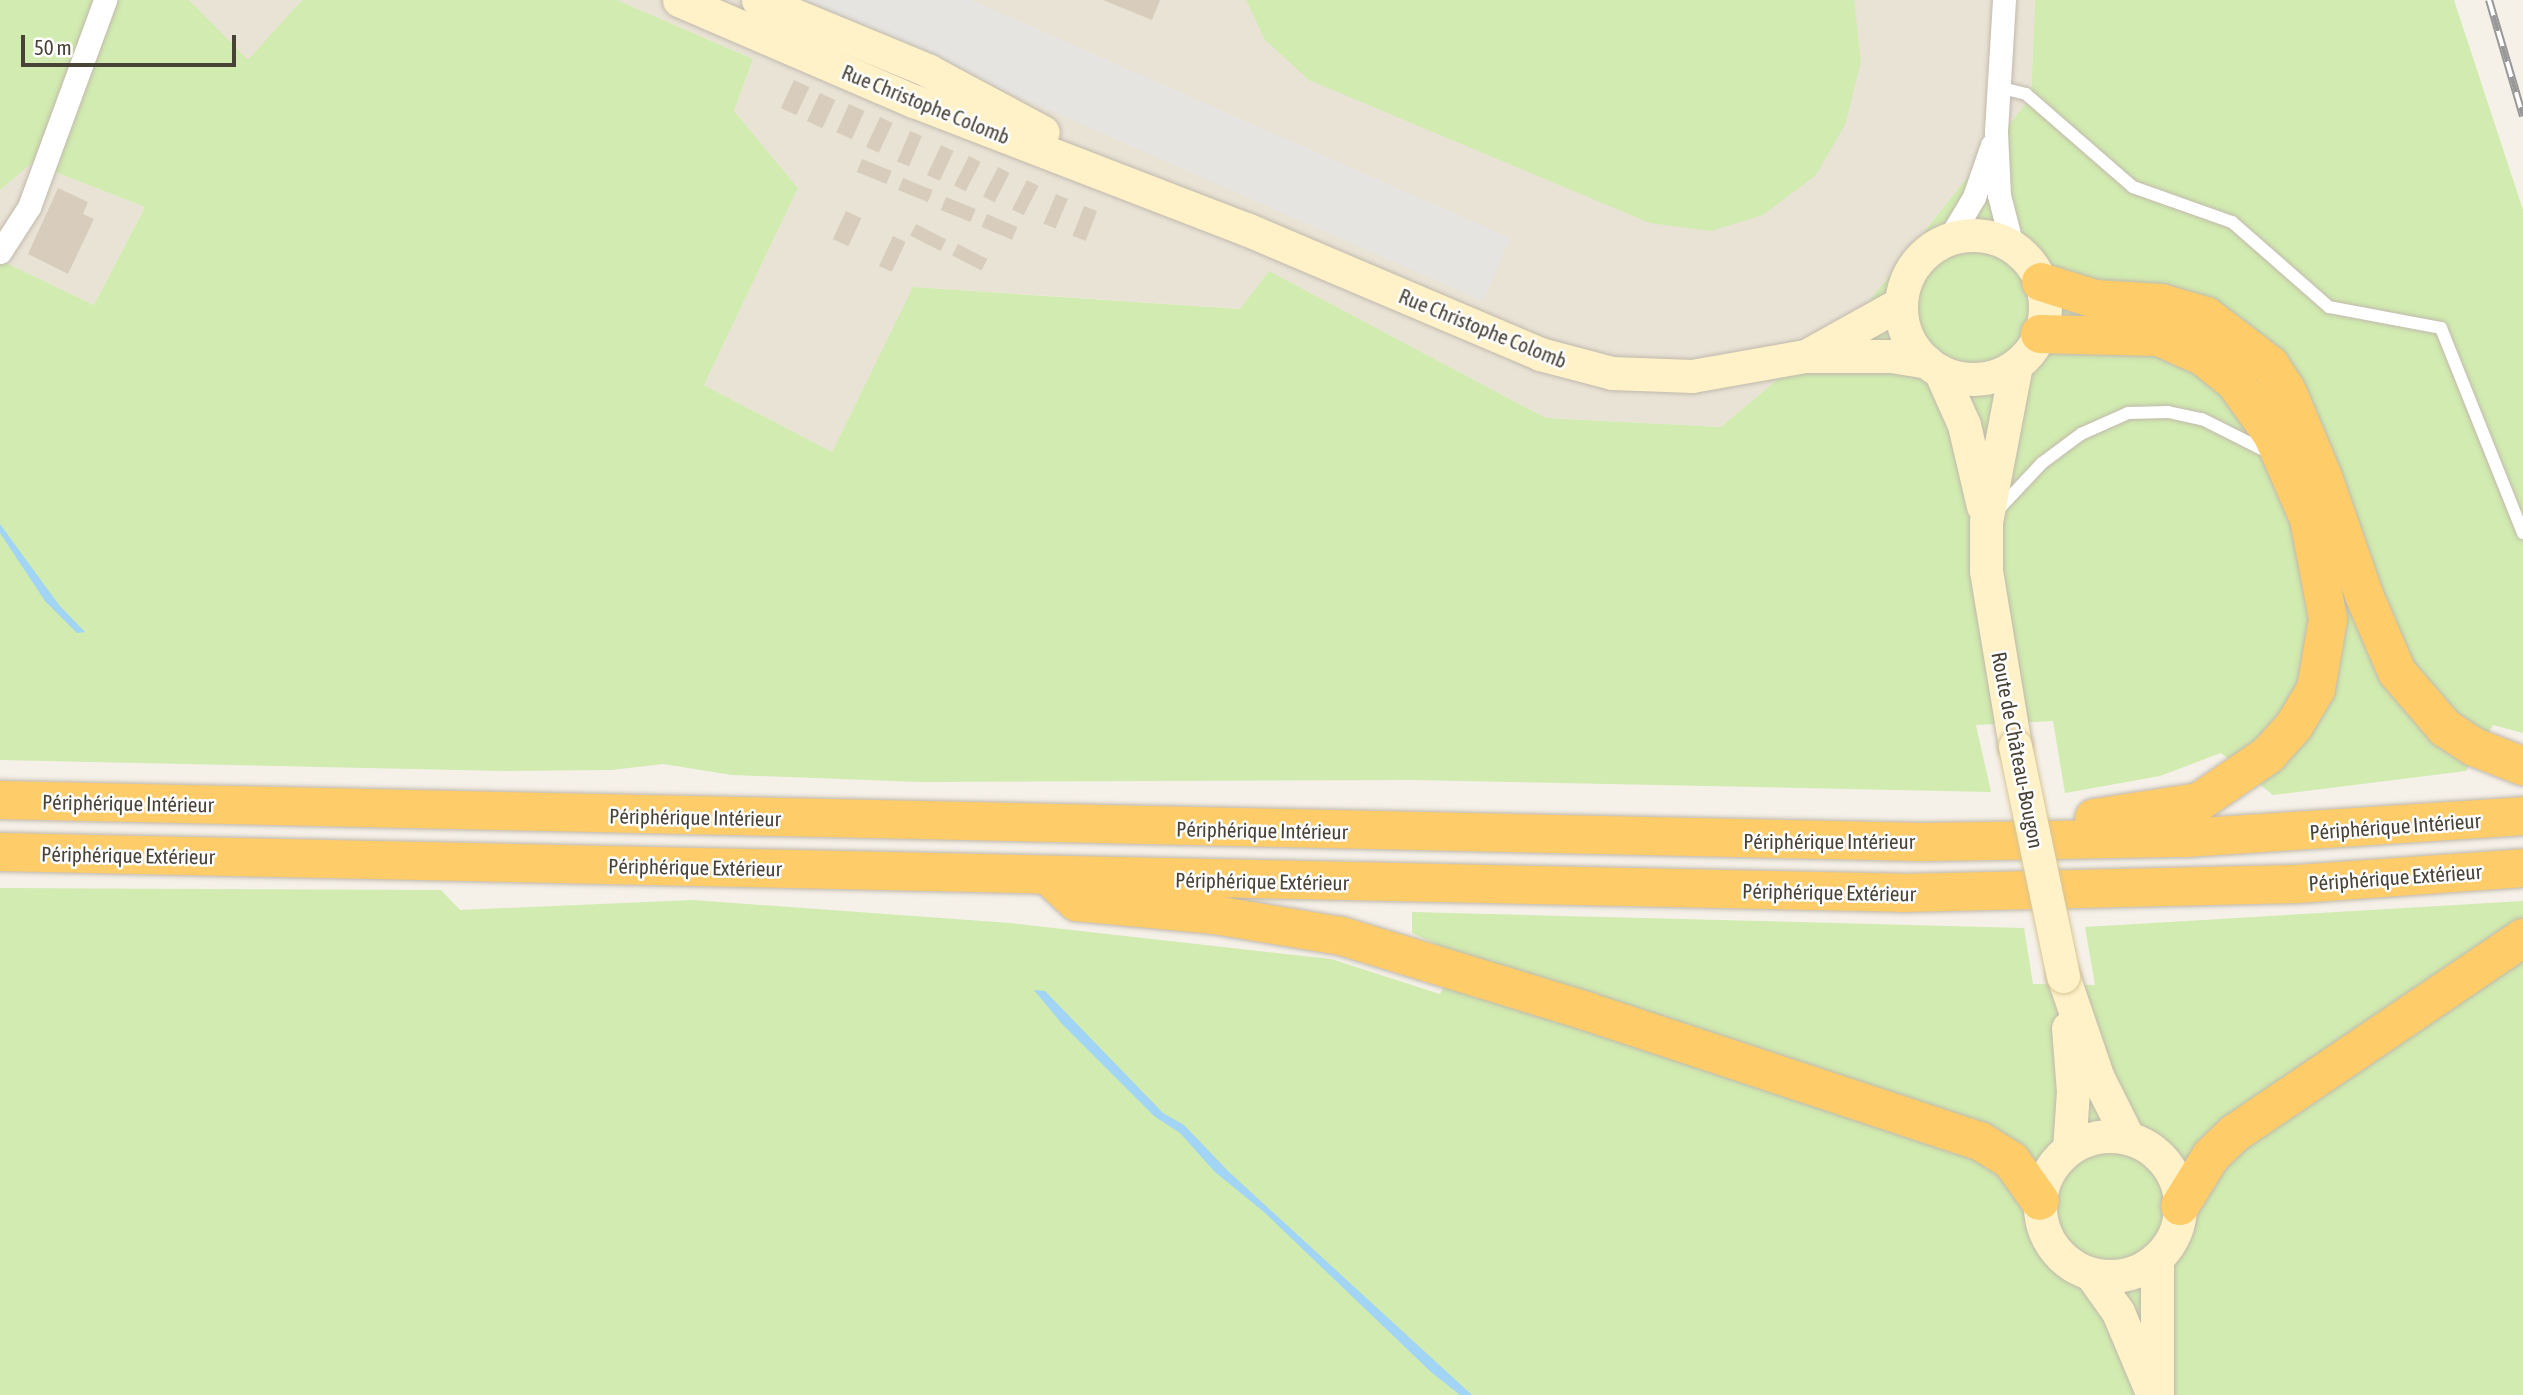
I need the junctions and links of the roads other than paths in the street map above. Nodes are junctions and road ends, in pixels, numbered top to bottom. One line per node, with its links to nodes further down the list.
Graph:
1 (105, 0): 10 (street)
2 (679, 0): 7 (main road, Rue Christophe Colomb)
3 (758, 0): 7 (main road, Rue Christophe Colomb)
4 (2004, 0): 5 (street)
5 (1998, 87): 6 (street); 19 (lane)
6 (1996, 132): 8 (street); 9 (street)
7 (1176, 201): 14 (main road, Rue Christophe Colomb)
8 (1949, 239): 9 (main road); 12 (main road)
9 (2012, 246): 11 (main road)
10 (0, 252)
11 (2041, 282): 13 (main road); 20 (highway)
12 (1901, 303): 14 (main road, Rue Christophe Colomb); 16 (main road)
13 (2040, 334): 15 (main road); 17 (highway)
14 (1806, 356): 16 (main road, Rue Christophe Colomb)
15 (2016, 365): 16 (main road); 18 (main road, Route de Château-Bougon)
16 (1933, 367): 18 (main road, Route de Château-Bougon)
17 (2283, 460): 18 (lane); 23 (highway)
18 (1986, 522): 28 (main road, Route de Château-Bougon, bridge)
19 (2523, 533)
20 (2523, 766)
21 (0, 800): 23 (highway, Périphérique Intérieur)
22 (2523, 816): 23 (highway, Périphérique Intérieur)
23 (1922, 842)
24 (0, 852): 26 (highway, Périphérique Extérieur)
25 (2523, 868): 26 (highway, Périphérique Extérieur)
26 (1048, 875): 31 (highway)
27 (2523, 938): 32 (highway)
28 (2063, 976): 29 (main road, Route de Château-Bougon); 30 (main road, Route de Château-Bougon)
29 (2128, 1138): 30 (main road); 32 (main road)
30 (2069, 1149): 31 (main road)
31 (2040, 1201): 34 (main road)
32 (2180, 1206): 33 (main road)
33 (2157, 1258): 34 (main road); 35 (main road)
34 (2091, 1274): 35 (main road)
35 (2155, 1395)

